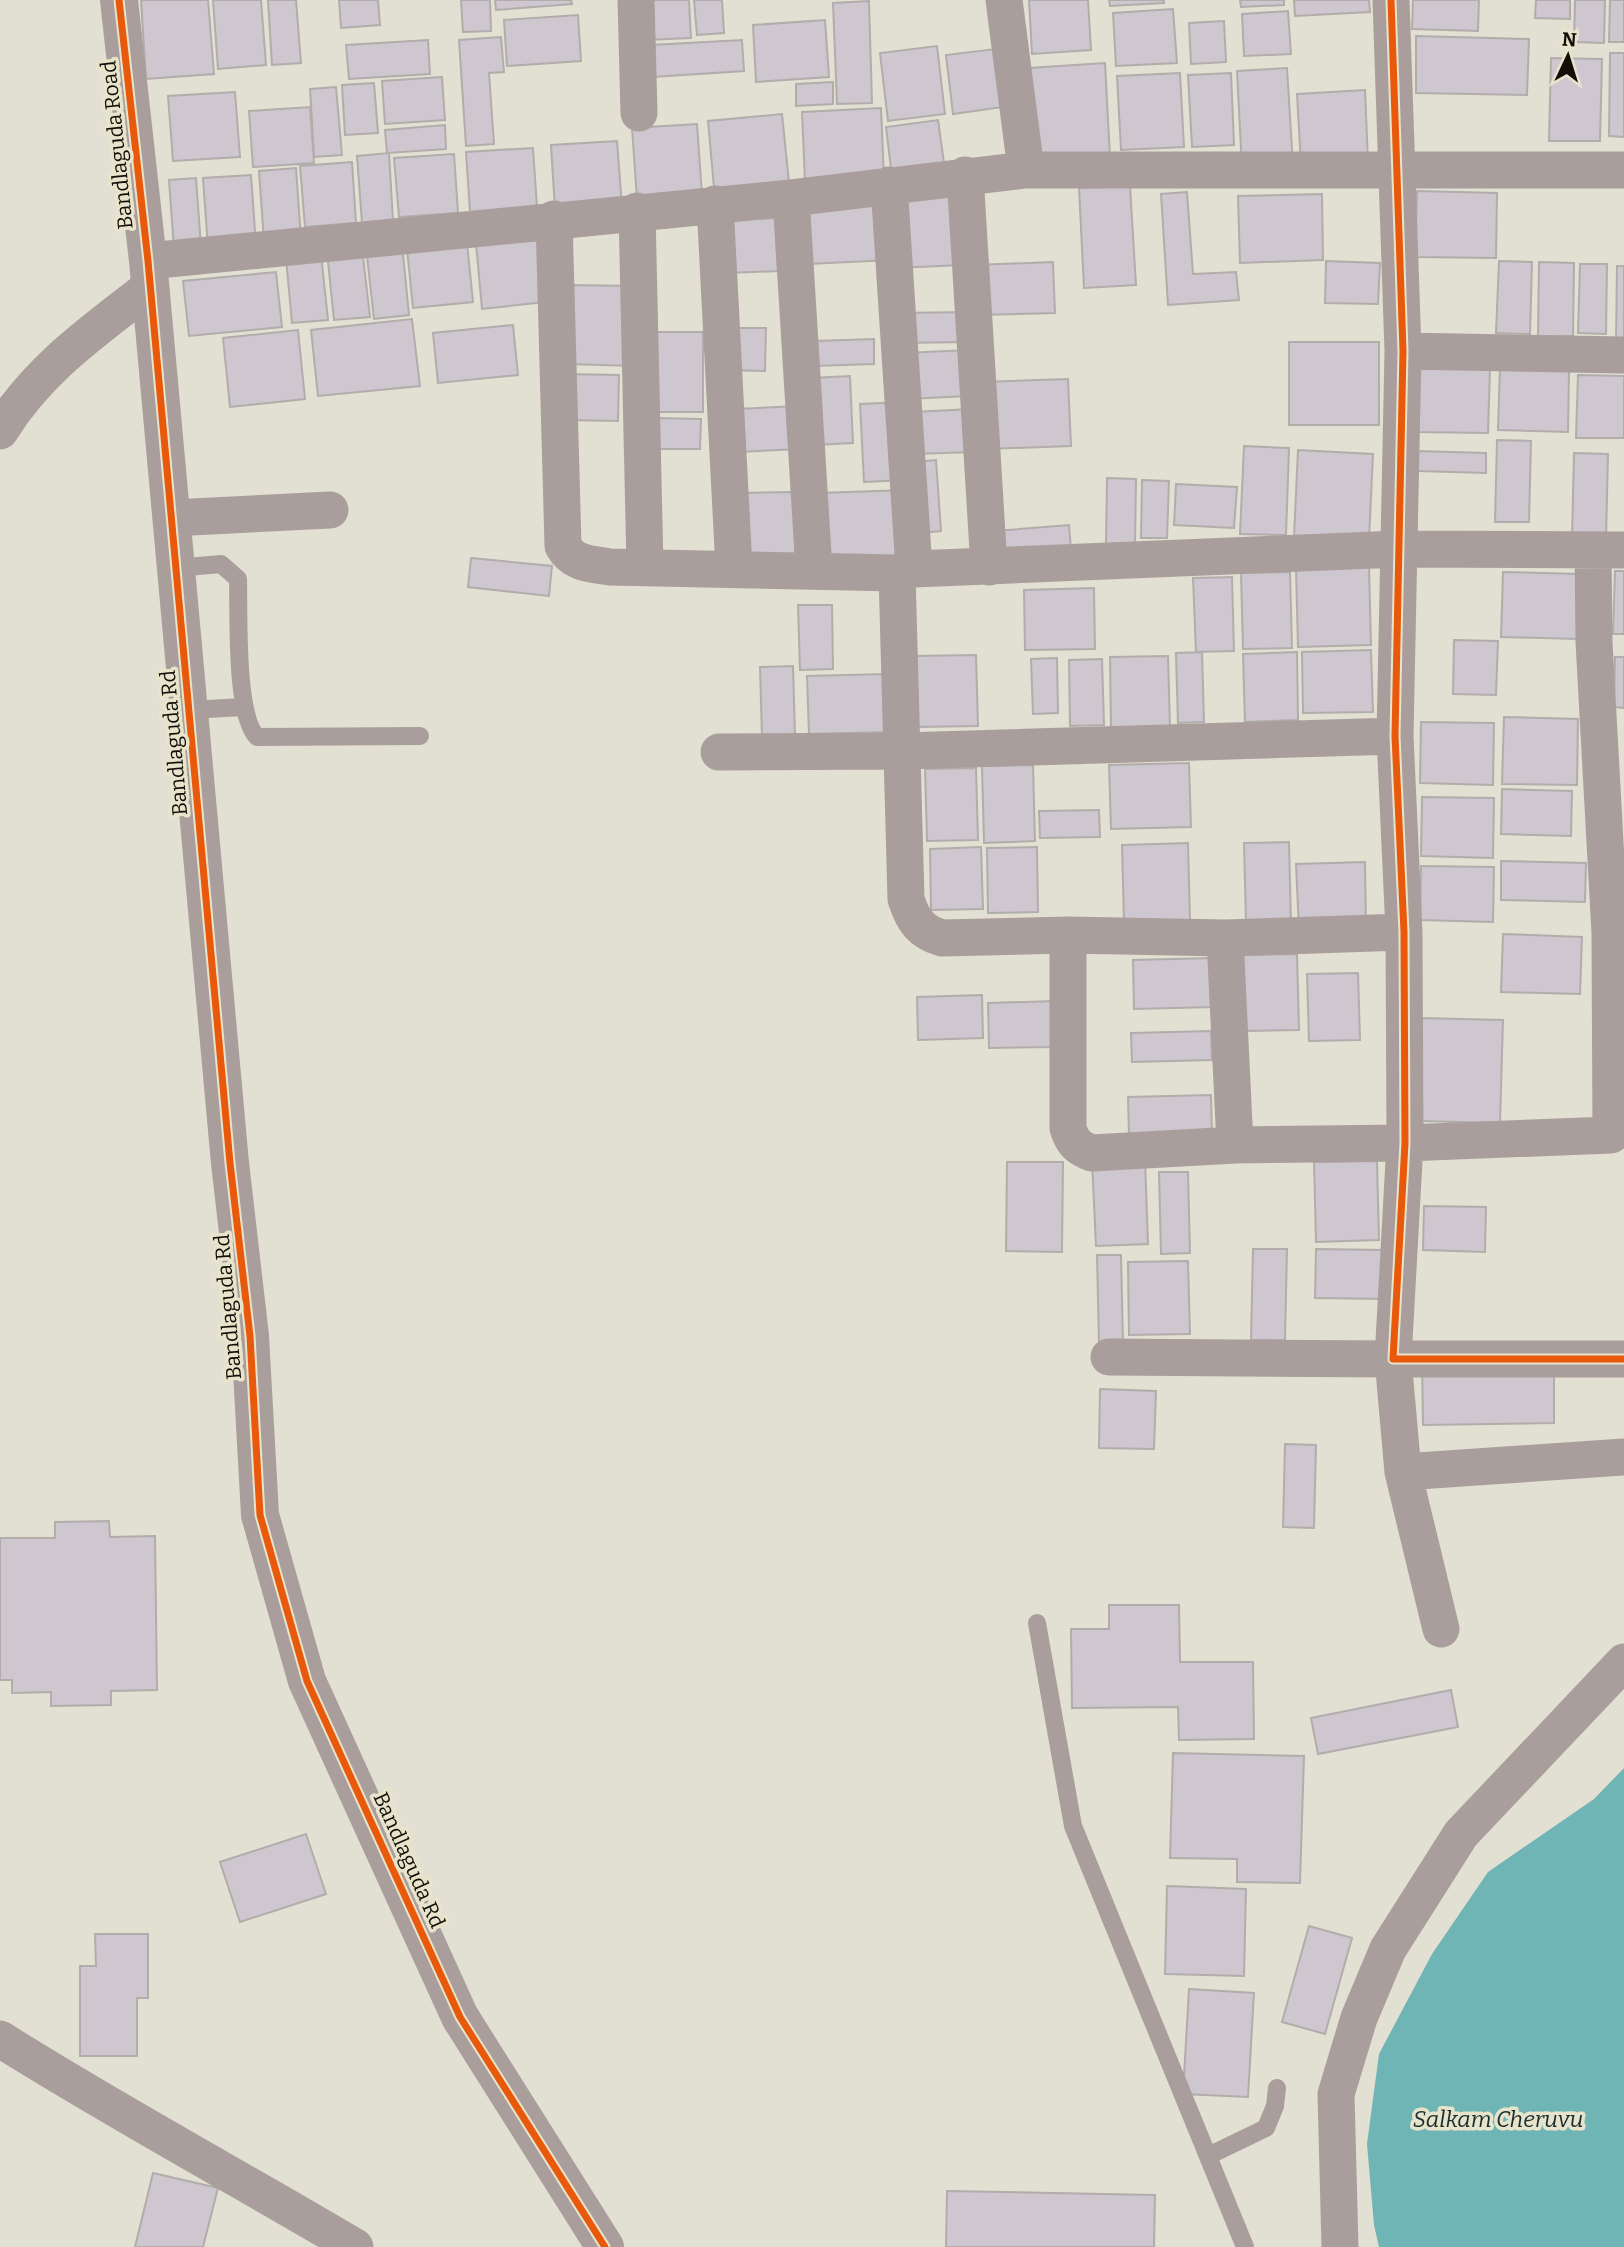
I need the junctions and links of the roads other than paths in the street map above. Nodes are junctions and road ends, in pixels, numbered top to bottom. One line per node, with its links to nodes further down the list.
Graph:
1 (119, 0): 15 (street, Bandlaguda Road)
2 (636, 0): 5 (street)
3 (1004, 0): 6 (street)
4 (1391, 0): 7 (street)
5 (639, 113)
6 (1026, 170): 7 (street); 9 (street)
7 (1398, 170): 8 (street); 16 (street)
8 (1624, 170)
9 (965, 175): 10 (street); 24 (street)
10 (889, 185): 11 (street); 28 (street)
11 (791, 198): 12 (street); 27 (street)
12 (715, 204): 13 (street); 26 (street)
13 (637, 211): 14 (street); 23 (street)
14 (554, 219): 15 (street); 23 (street)
15 (149, 274): 18 (street); 20 (street, Bandlaguda Rd)
16 (1403, 351): 17 (street); 21 (street)
17 (1624, 355)
18 (0, 431)
19 (330, 510): 20 (street)
20 (172, 518): 25 (street, Bandlaguda Rd)
21 (1399, 550): 22 (street); 24 (street); 32 (street)
22 (1608, 551): 38 (street)
23 (645, 567): 26 (street)
24 (989, 567): 28 (street)
25 (176, 568): 29 (lane); 30 (street, Bandlaguda Rd)
26 (734, 569): 27 (street)
27 (814, 570): 28 (street)
28 (905, 571): 33 (street)
29 (243, 707): 30 (lane); 31 (lane)
30 (189, 710): 53 (street, Bandlaguda Rd)
31 (420, 736)
32 (1395, 736): 33 (street); 35 (street)
33 (904, 751): 34 (street); 36 (street)
34 (719, 752)
35 (1404, 932): 37 (street); 39 (street)
36 (1068, 936): 37 (street); 40 (street)
37 (1225, 938): 40 (street)
38 (1618, 1134): 39 (street)
39 (1405, 1143): 40 (street); 42 (street)
40 (1235, 1145)
41 (1109, 1357): 42 (street)
42 (1393, 1359): 43 (street); 45 (street)
43 (1624, 1359)
44 (1624, 1457): 45 (street)
45 (1403, 1472): 47 (street)
46 (1037, 1623): 51 (lane)
47 (1441, 1629)
48 (1624, 1662): 55 (street)
49 (0, 2039): 52 (street)
50 (1277, 2088): 51 (lane)
51 (1208, 2156): 54 (lane)
52 (355, 2247)
53 (606, 2247)
54 (1245, 2247)
55 (1340, 2247)

